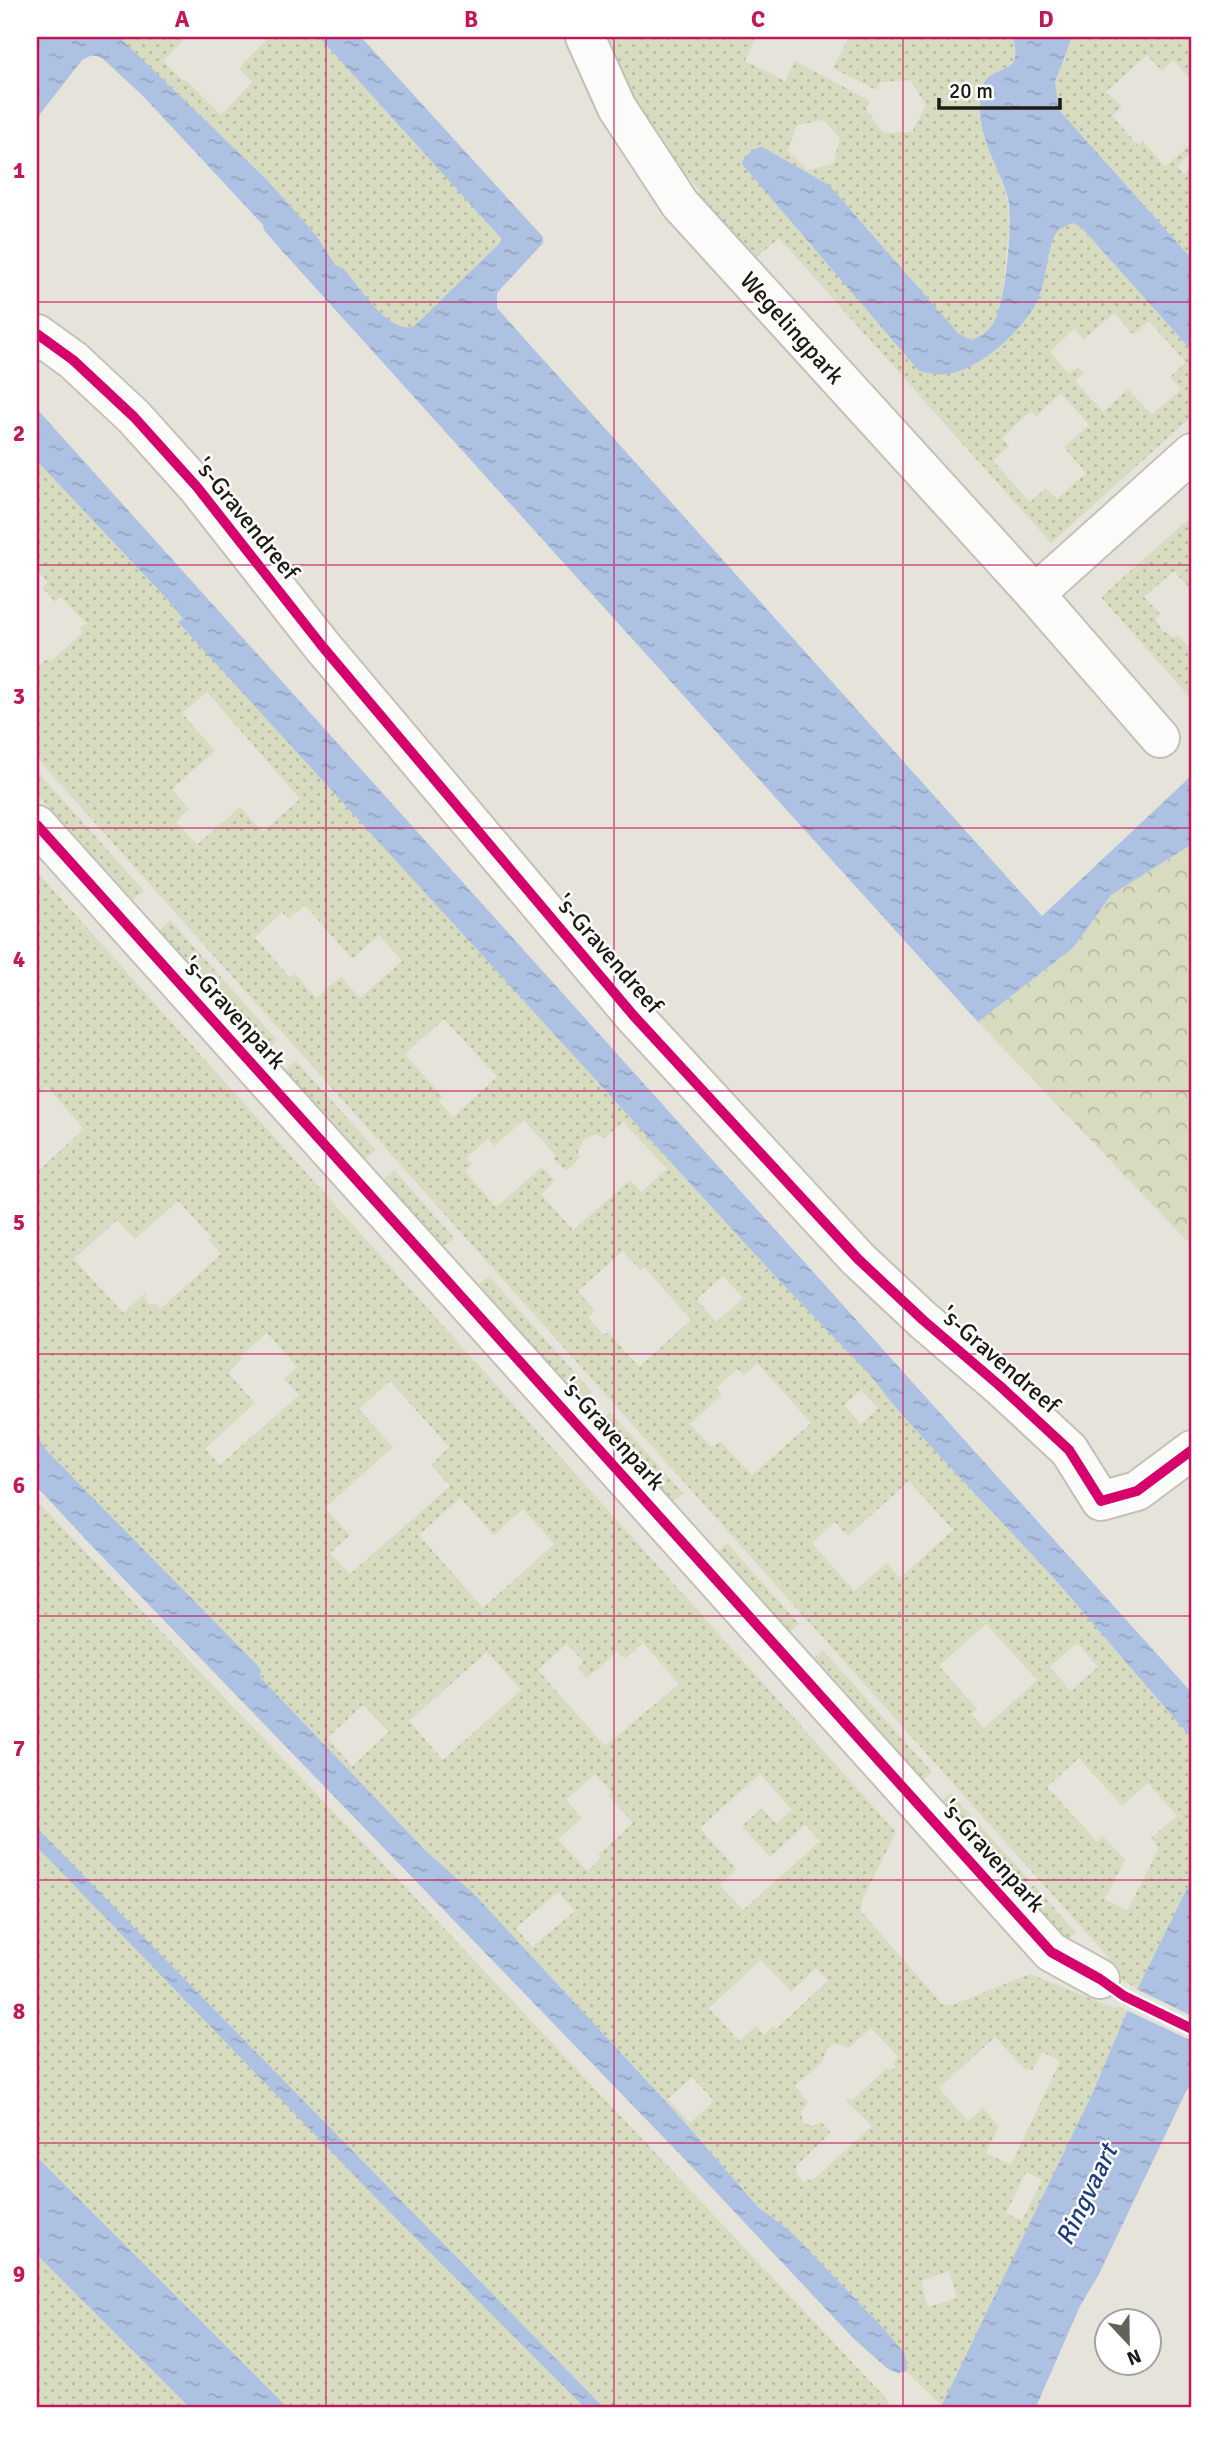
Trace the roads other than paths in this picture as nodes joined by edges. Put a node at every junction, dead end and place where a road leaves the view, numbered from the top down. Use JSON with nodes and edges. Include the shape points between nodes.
{"nodes":[{"id":1,"x":585,"y":37,"type":"edge"},
{"id":2,"x":37,"y":334,"type":"edge"},
{"id":3,"x":1192,"y":453,"type":"edge"},
{"id":4,"x":1035,"y":594,"type":"junction"},
{"id":5,"x":1160,"y":738,"type":"dead end"},
{"id":6,"x":37,"y":825,"type":"edge"},
{"id":7,"x":1192,"y":1450,"type":"edge"},
{"id":8,"x":1100,"y":1979,"type":"dead end"}],
"edges":[{"from":1,"to":4,"type":"street","name":"Wegelingpark","via":[[617,108],[680,204]]},
{"from":2,"to":7,"type":"street","name":"'s-Gravendreef","via":[[73,360],[134,417],[197,486],[339,666],[633,1015],[858,1259],[1069,1450],[1101,1502],[1137,1491]]},
{"from":3,"to":4,"type":"street"},
{"from":4,"to":5,"type":"street","name":"Wegelingpark"},
{"from":6,"to":8,"type":"street","name":"'s-Gravenpark","via":[[1051,1952]]}]}
